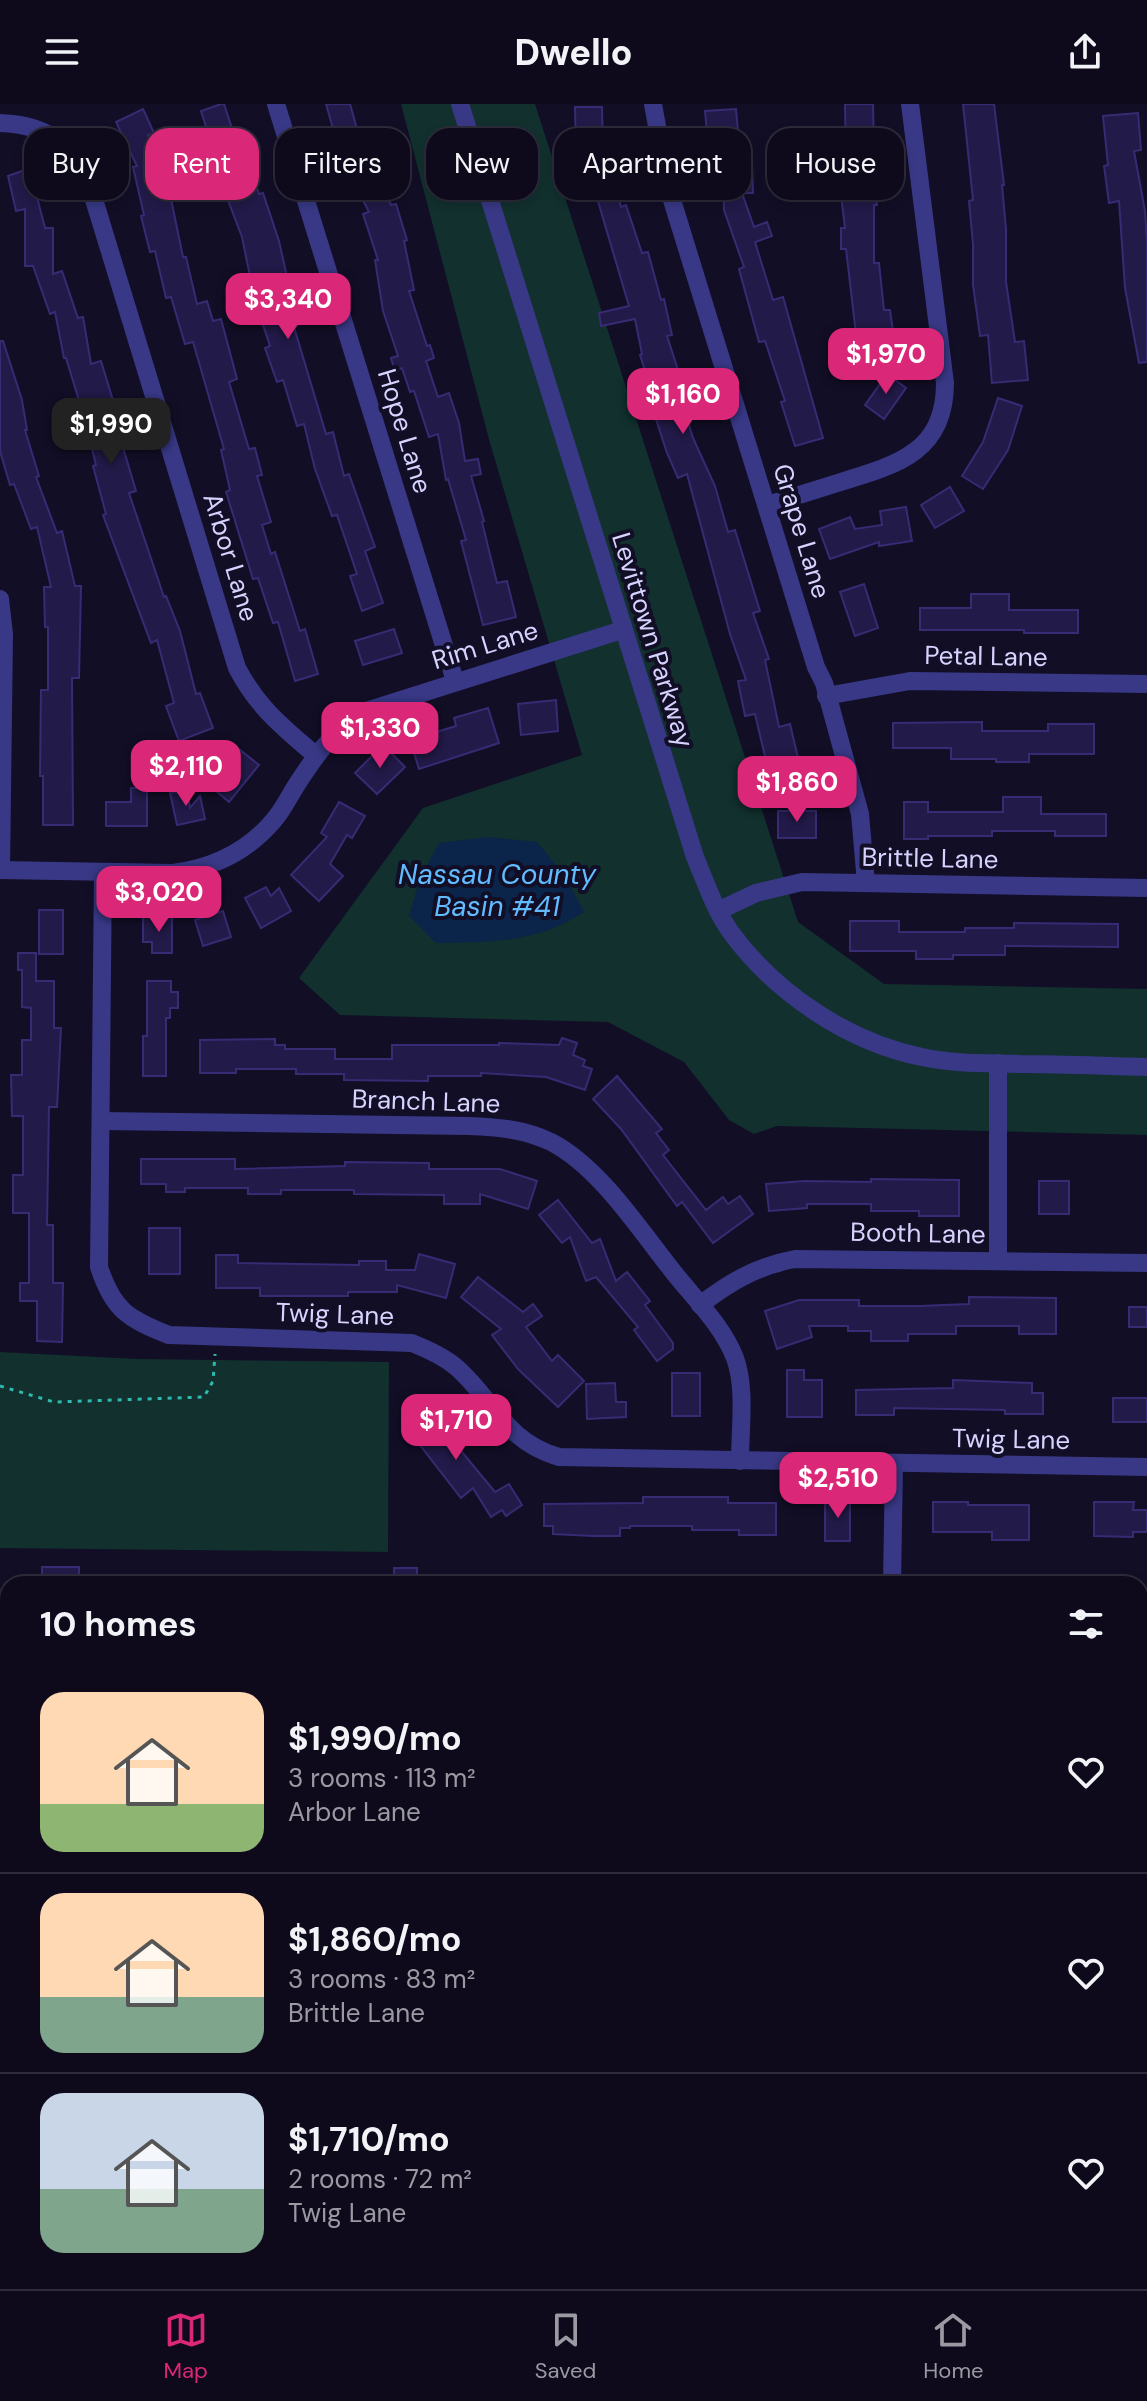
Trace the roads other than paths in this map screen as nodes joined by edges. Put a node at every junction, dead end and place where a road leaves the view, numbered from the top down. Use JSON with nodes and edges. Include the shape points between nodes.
{"nodes":[{"id":1,"x":276,"y":104,"type":"edge"},
{"id":2,"x":460,"y":104,"type":"edge"},
{"id":3,"x":653,"y":104,"type":"edge"},
{"id":4,"x":910,"y":104,"type":"edge"},
{"id":5,"x":0,"y":123,"type":"edge"},
{"id":6,"x":767,"y":505,"type":"junction"},
{"id":7,"x":0,"y":599,"type":"edge"},
{"id":8,"x":622,"y":630,"type":"junction"},
{"id":9,"x":1,"y":666,"type":"edge"},
{"id":10,"x":455,"y":681,"type":"junction"},
{"id":11,"x":1147,"y":684,"type":"edge"},
{"id":12,"x":826,"y":696,"type":"junction"},
{"id":13,"x":315,"y":755,"type":"junction"},
{"id":14,"x":0,"y":870,"type":"edge"},
{"id":15,"x":103,"y":872,"type":"junction"},
{"id":16,"x":866,"y":883,"type":"junction"},
{"id":17,"x":1147,"y":888,"type":"edge"},
{"id":18,"x":718,"y":911,"type":"junction"},
{"id":19,"x":998,"y":1063,"type":"junction"},
{"id":20,"x":1147,"y":1067,"type":"edge"},
{"id":21,"x":101,"y":1121,"type":"junction"},
{"id":22,"x":998,"y":1261,"type":"junction"},
{"id":23,"x":1147,"y":1263,"type":"edge"},
{"id":24,"x":700,"y":1305,"type":"junction"},
{"id":25,"x":740,"y":1461,"type":"junction"},
{"id":26,"x":894,"y":1463,"type":"junction"},
{"id":27,"x":1147,"y":1467,"type":"edge"},
{"id":28,"x":892,"y":1576,"type":"edge"}],
"edges":[{"from":1,"to":10,"type":"street","name":"Hope Lane"},
{"from":2,"to":8,"type":"street","name":"Levittown Parkway"},
{"from":3,"to":6,"type":"street","name":"Grape Lane","via":[[668,187]]},
{"from":4,"to":6,"type":"street","via":[[945,383],[942,416],[917,452],[903,461]]},
{"from":5,"to":13,"type":"street","name":"Arbor Lane","via":[[24,124],[50,134],[81,170],[237,668],[264,710]]},
{"from":6,"to":12,"type":"street","name":"Grape Lane"},
{"from":7,"to":9,"type":"street"},
{"from":8,"to":10,"type":"street","name":"Rim Lane"},
{"from":8,"to":18,"type":"street","name":"Levittown Parkway","via":[[695,857]]},
{"from":9,"to":14,"type":"street"},
{"from":10,"to":13,"type":"street","name":"Rim Lane","via":[[369,710],[345,723]]},
{"from":11,"to":12,"type":"street","name":"Petal Lane","via":[[910,681]]},
{"from":12,"to":16,"type":"street","name":"Grape Lane","via":[[860,814]]},
{"from":13,"to":15,"type":"street","name":"Rim Lane","via":[[276,819],[231,856],[192,871]]},
{"from":14,"to":15,"type":"street","name":"Rim Lane"},
{"from":15,"to":21,"type":"street","name":"Twig Lane"},
{"from":16,"to":17,"type":"street","name":"Brittle Lane"},
{"from":16,"to":18,"type":"street","name":"Brittle Lane","via":[[779,886]]},
{"from":18,"to":19,"type":"street","name":"Levittown Parkway","via":[[755,960],[828,1021],[923,1058]]},
{"from":19,"to":20,"type":"street","name":"Levittown Parkway"},
{"from":19,"to":22,"type":"street"},
{"from":21,"to":24,"type":"street","name":"Branch Lane","via":[[468,1126],[527,1132],[582,1164]]},
{"from":21,"to":25,"type":"street","name":"Twig Lane","via":[[99,1267],[115,1304],[138,1323],[169,1335],[412,1343],[457,1368],[508,1428],[541,1452],[559,1457]]},
{"from":22,"to":23,"type":"street","name":"Booth Lane"},
{"from":22,"to":24,"type":"street","name":"Booth Lane","via":[[795,1259],[748,1272]]},
{"from":24,"to":25,"type":"street","name":"Branch Lane","via":[[736,1360]]},
{"from":25,"to":26,"type":"street","name":"Twig Lane"},
{"from":26,"to":27,"type":"street","name":"Twig Lane"},
{"from":26,"to":28,"type":"street"}]}
